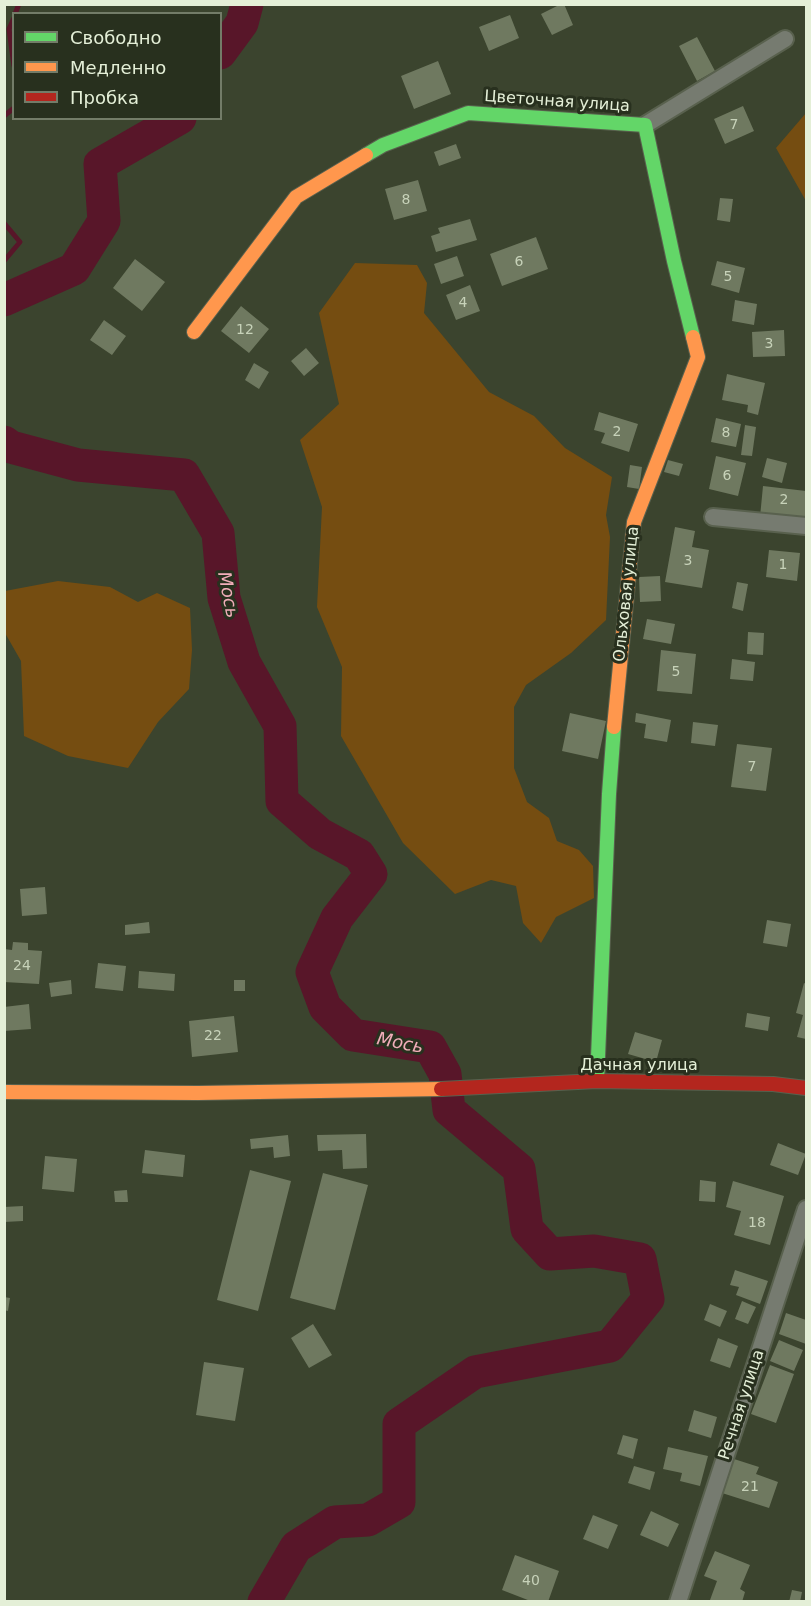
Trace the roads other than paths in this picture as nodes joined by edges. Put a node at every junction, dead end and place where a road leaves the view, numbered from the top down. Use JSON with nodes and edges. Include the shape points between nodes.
{"nodes":[{"id":1,"x":786,"y":39,"type":"dead end"},
{"id":2,"x":645,"y":125,"type":"junction"},
{"id":3,"x":194,"y":332,"type":"dead end"},
{"id":4,"x":713,"y":517,"type":"dead end"},
{"id":5,"x":807,"y":526,"type":"edge"},
{"id":6,"x":597,"y":1081,"type":"junction"},
{"id":7,"x":807,"y":1088,"type":"edge"},
{"id":8,"x":4,"y":1092,"type":"edge"},
{"id":9,"x":807,"y":1209,"type":"edge"},
{"id":10,"x":678,"y":1602,"type":"edge"}],
"edges":[{"from":1,"to":2,"type":"street"},
{"from":2,"to":3,"type":"street","name":"Цветочная улица","via":[[468,113],[383,145],[296,196]]},
{"from":2,"to":6,"type":"street","name":"Ольховая улица","via":[[698,357],[634,522],[609,794]]},
{"from":4,"to":5,"type":"street"},
{"from":6,"to":7,"type":"street","name":"Дачная улица"},
{"from":6,"to":8,"type":"street","name":"Дачная улица","via":[[472,1089]]},
{"from":9,"to":10,"type":"street","name":"Речная улица"}]}
